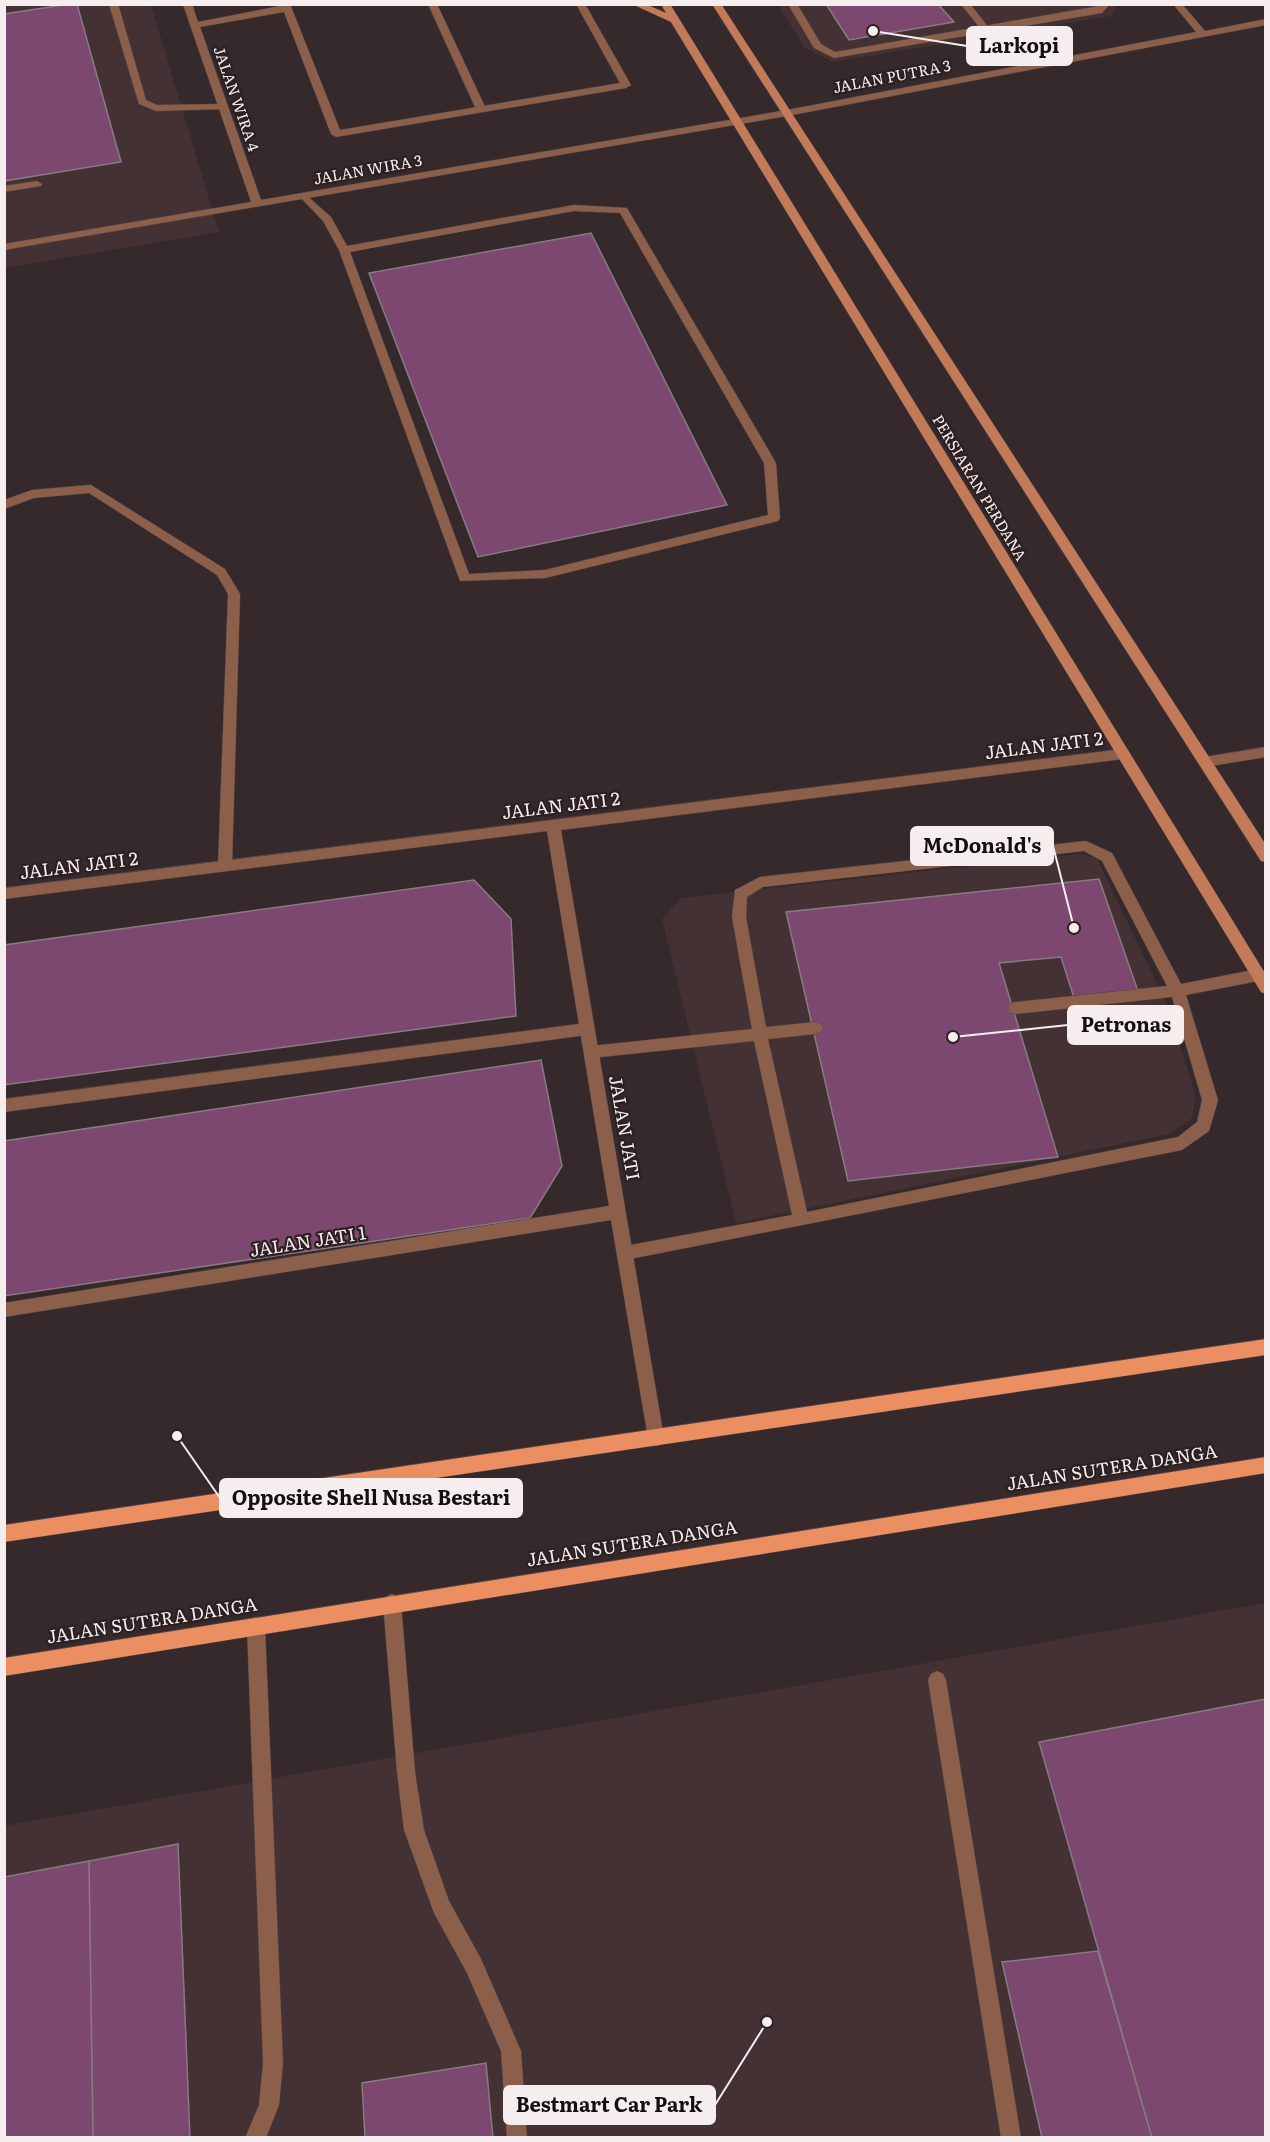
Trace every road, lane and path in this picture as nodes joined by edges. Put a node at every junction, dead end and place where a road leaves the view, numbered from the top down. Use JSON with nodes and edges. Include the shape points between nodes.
{"nodes":[{"id":1,"x":113,"y":4,"type":"edge"},
{"id":2,"x":187,"y":4,"type":"edge"},
{"id":3,"x":432,"y":4,"type":"edge"},
{"id":4,"x":580,"y":4,"type":"edge"},
{"id":5,"x":636,"y":4,"type":"edge"},
{"id":6,"x":665,"y":4,"type":"edge"},
{"id":7,"x":716,"y":4,"type":"edge"},
{"id":8,"x":792,"y":4,"type":"edge"},
{"id":9,"x":965,"y":4,"type":"edge"},
{"id":10,"x":1177,"y":4,"type":"edge"},
{"id":11,"x":286,"y":7,"type":"edge"},
{"id":12,"x":1104,"y":7,"type":"edge"},
{"id":13,"x":674,"y":20,"type":"junction"},
{"id":14,"x":1266,"y":22,"type":"edge"},
{"id":15,"x":195,"y":26,"type":"junction"},
{"id":16,"x":986,"y":30,"type":"junction"},
{"id":17,"x":1202,"y":33,"type":"junction"},
{"id":18,"x":223,"y":107,"type":"junction"},
{"id":19,"x":481,"y":109,"type":"junction"},
{"id":20,"x":787,"y":113,"type":"junction"},
{"id":21,"x":737,"y":122,"type":"junction"},
{"id":22,"x":37,"y":184,"type":"dead end"},
{"id":23,"x":4,"y":189,"type":"edge"},
{"id":24,"x":304,"y":196,"type":"junction"},
{"id":25,"x":257,"y":204,"type":"junction"},
{"id":26,"x":4,"y":247,"type":"edge"},
{"id":27,"x":344,"y":250,"type":"junction"},
{"id":28,"x":4,"y":505,"type":"edge"},
{"id":29,"x":1266,"y":752,"type":"edge"},
{"id":30,"x":1123,"y":754,"type":"junction"},
{"id":31,"x":1246,"y":755,"type":"junction"},
{"id":32,"x":1204,"y":762,"type":"junction"},
{"id":33,"x":1266,"y":762,"type":"edge"},
{"id":34,"x":553,"y":825,"type":"junction"},
{"id":35,"x":1266,"y":857,"type":"edge"},
{"id":36,"x":225,"y":866,"type":"junction"},
{"id":37,"x":4,"y":894,"type":"edge"},
{"id":38,"x":1262,"y":981,"type":"edge"},
{"id":39,"x":1177,"y":991,"type":"junction"},
{"id":40,"x":1016,"y":1008,"type":"dead end"},
{"id":41,"x":816,"y":1028,"type":"dead end"},
{"id":42,"x":587,"y":1029,"type":"junction"},
{"id":43,"x":760,"y":1035,"type":"junction"},
{"id":44,"x":591,"y":1052,"type":"junction"},
{"id":45,"x":4,"y":1107,"type":"edge"},
{"id":46,"x":618,"y":1212,"type":"junction"},
{"id":47,"x":801,"y":1220,"type":"junction"},
{"id":48,"x":625,"y":1253,"type":"junction"},
{"id":49,"x":4,"y":1310,"type":"edge"},
{"id":50,"x":1266,"y":1347,"type":"edge"},
{"id":51,"x":656,"y":1438,"type":"junction"},
{"id":52,"x":1266,"y":1465,"type":"edge"},
{"id":53,"x":4,"y":1534,"type":"edge"},
{"id":54,"x":392,"y":1603,"type":"junction"},
{"id":55,"x":256,"y":1626,"type":"junction"},
{"id":56,"x":4,"y":1667,"type":"edge"},
{"id":57,"x":937,"y":1680,"type":"dead end"},
{"id":58,"x":255,"y":2138,"type":"edge"},
{"id":59,"x":517,"y":2138,"type":"edge"},
{"id":60,"x":1011,"y":2138,"type":"edge"}],
"edges":[{"from":1,"to":18,"type":"street","via":[[142,102],[156,108]]},
{"from":2,"to":15,"type":"street","name":"JALAN WIRA 4"},
{"from":3,"to":19,"type":"street"},
{"from":4,"to":19,"type":"street","via":[[626,85]]},
{"from":5,"to":13,"type":"main road"},
{"from":6,"to":13,"type":"main road","name":"PERSIARAN PERDANA"},
{"from":7,"to":20,"type":"main road"},
{"from":8,"to":16,"type":"street","via":[[817,46],[834,55]]},
{"from":9,"to":16,"type":"street"},
{"from":10,"to":17,"type":"street"},
{"from":11,"to":15,"type":"street"},
{"from":11,"to":19,"type":"street","via":[[336,134]]},
{"from":12,"to":16,"type":"street"},
{"from":13,"to":21,"type":"main road","name":"PERSIARAN PERDANA"},
{"from":14,"to":17,"type":"street","name":"JALAN PUTRA 3"},
{"from":15,"to":18,"type":"street","name":"JALAN WIRA 4"},
{"from":17,"to":20,"type":"street","name":"JALAN PUTRA 3"},
{"from":18,"to":25,"type":"street","name":"JALAN WIRA 4"},
{"from":20,"to":21,"type":"street","name":"JALAN PUTRA 3"},
{"from":20,"to":32,"type":"main road"},
{"from":21,"to":24,"type":"street","name":"JALAN WIRA 3"},
{"from":21,"to":30,"type":"main road","name":"PERSIARAN PERDANA"},
{"from":22,"to":23,"type":"street"},
{"from":24,"to":25,"type":"street","name":"JALAN WIRA 3"},
{"from":24,"to":27,"type":"street","via":[[327,219]]},
{"from":25,"to":26,"type":"street","name":"JALAN WIRA 3"},
{"from":27,"to":27,"type":"street","via":[[464,578],[545,574],[774,518],[770,464],[623,210],[574,208]]},
{"from":28,"to":36,"type":"street","via":[[32,494],[92,489],[221,572],[234,594]]},
{"from":29,"to":31,"type":"street"},
{"from":30,"to":34,"type":"street","name":"JALAN JATI 2"},
{"from":30,"to":38,"type":"main road","name":"PERSIARAN PERDANA"},
{"from":31,"to":32,"type":"street"},
{"from":31,"to":33,"type":"street"},
{"from":32,"to":35,"type":"main road"},
{"from":34,"to":36,"type":"street","name":"JALAN JATI 2"},
{"from":34,"to":42,"type":"street","name":"JALAN JATI"},
{"from":36,"to":37,"type":"street","name":"JALAN JATI 2"},
{"from":38,"to":39,"type":"street"},
{"from":39,"to":40,"type":"street"},
{"from":39,"to":43,"type":"street","via":[[1107,856],[1086,846],[1060,847],[760,882],[740,894],[739,917]]},
{"from":39,"to":47,"type":"street","via":[[1210,1100],[1204,1126],[1182,1143]]},
{"from":41,"to":43,"type":"street"},
{"from":42,"to":44,"type":"street","name":"JALAN JATI"},
{"from":42,"to":45,"type":"street"},
{"from":43,"to":44,"type":"street"},
{"from":43,"to":47,"type":"street"},
{"from":44,"to":46,"type":"street","name":"JALAN JATI"},
{"from":46,"to":48,"type":"street","name":"JALAN JATI"},
{"from":46,"to":49,"type":"street","name":"JALAN JATI 1"},
{"from":47,"to":48,"type":"street"},
{"from":48,"to":51,"type":"street","name":"JALAN JATI"},
{"from":50,"to":51,"type":"main road"},
{"from":51,"to":53,"type":"main road"},
{"from":52,"to":54,"type":"main road","name":"JALAN SUTERA DANGA"},
{"from":54,"to":55,"type":"main road","name":"JALAN SUTERA DANGA"},
{"from":54,"to":59,"type":"street","via":[[414,1830],[441,1905],[474,1966],[511,2051]]},
{"from":55,"to":56,"type":"main road","name":"JALAN SUTERA DANGA"},
{"from":55,"to":58,"type":"street","via":[[273,2063],[269,2105]]},
{"from":57,"to":60,"type":"street"}]}
